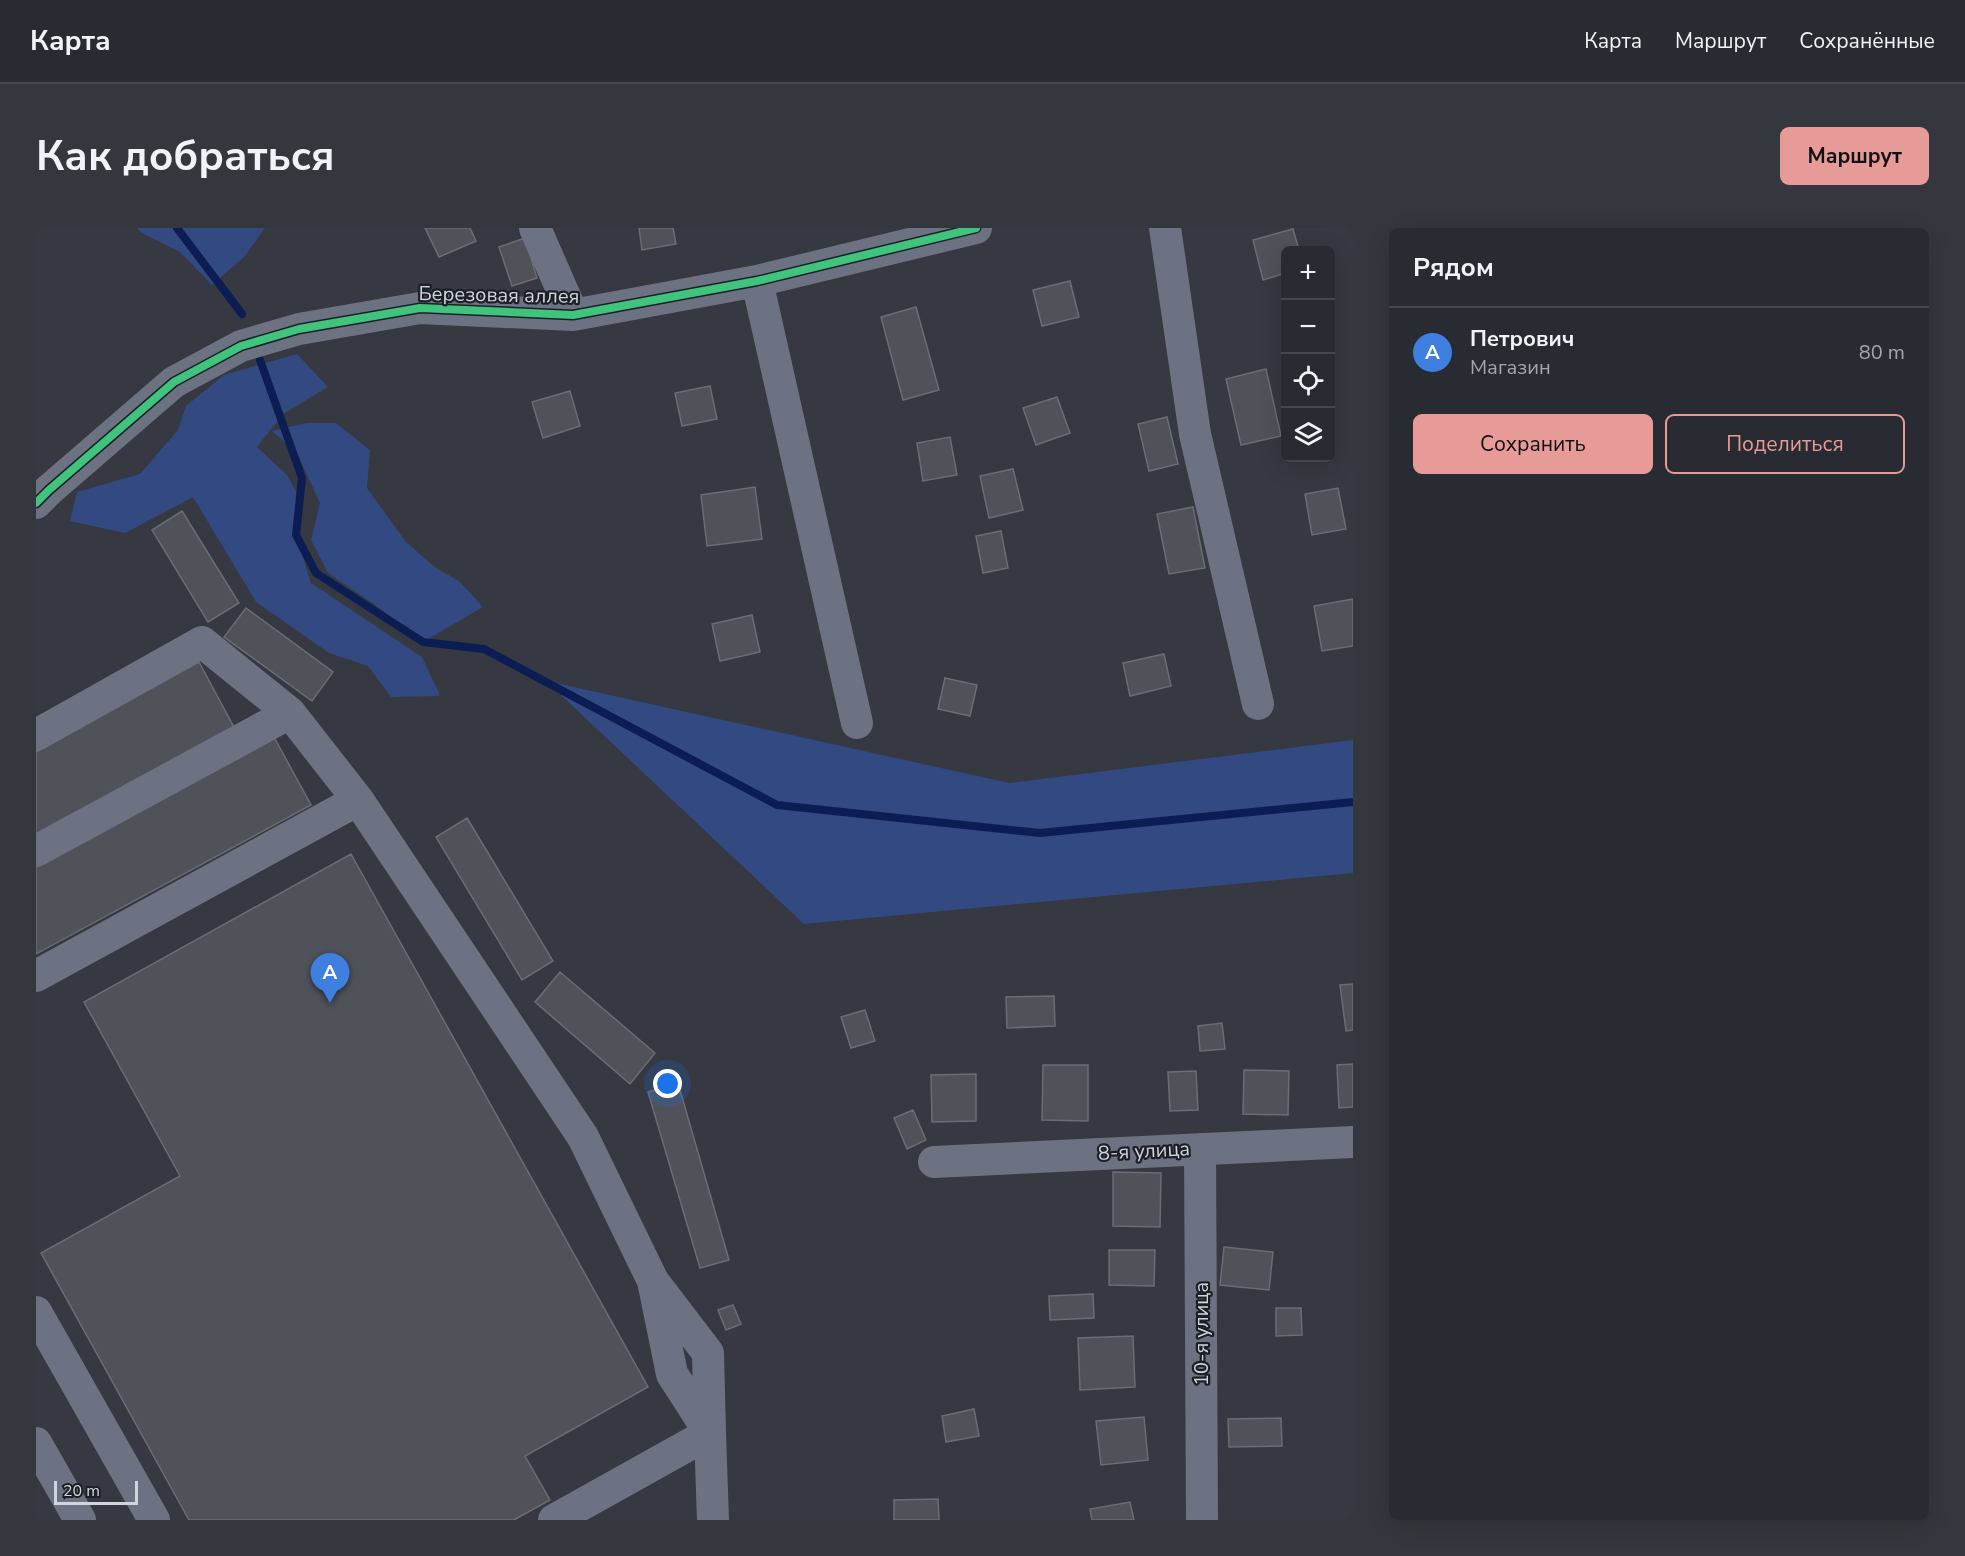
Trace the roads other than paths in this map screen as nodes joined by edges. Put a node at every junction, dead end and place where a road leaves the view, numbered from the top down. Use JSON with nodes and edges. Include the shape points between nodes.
{"nodes":[{"id":1,"x":535,"y":228,"type":"edge"},
{"id":2,"x":976,"y":228,"type":"edge"},
{"id":3,"x":1165,"y":228,"type":"edge"},
{"id":4,"x":756,"y":282,"type":"junction"},
{"id":5,"x":573,"y":315,"type":"junction"},
{"id":6,"x":36,"y":504,"type":"edge"},
{"id":7,"x":1258,"y":704,"type":"dead end"},
{"id":8,"x":290,"y":713,"type":"junction"},
{"id":9,"x":857,"y":723,"type":"dead end"},
{"id":10,"x":36,"y":735,"type":"edge"},
{"id":11,"x":358,"y":800,"type":"junction"},
{"id":12,"x":36,"y":851,"type":"edge"},
{"id":13,"x":36,"y":976,"type":"edge"},
{"id":14,"x":1353,"y":1142,"type":"edge"},
{"id":15,"x":1200,"y":1149,"type":"junction"},
{"id":16,"x":934,"y":1162,"type":"dead end"},
{"id":17,"x":36,"y":1312,"type":"edge"},
{"id":18,"x":710,"y":1433,"type":"junction"},
{"id":19,"x":36,"y":1443,"type":"edge"},
{"id":20,"x":709,"y":1518,"type":"edge"},
{"id":21,"x":80,"y":1520,"type":"edge"},
{"id":22,"x":154,"y":1520,"type":"edge"},
{"id":23,"x":554,"y":1520,"type":"edge"},
{"id":24,"x":1202,"y":1520,"type":"edge"}],
"edges":[{"from":1,"to":5,"type":"street"},
{"from":2,"to":4,"type":"street","name":"Березовая аллея"},
{"from":3,"to":7,"type":"street","via":[[1195,434]]},
{"from":4,"to":5,"type":"street","name":"Березовая аллея"},
{"from":4,"to":9,"type":"street"},
{"from":5,"to":6,"type":"street","name":"Березовая аллея","via":[[420,308],[299,329],[241,346],[174,382]]},
{"from":8,"to":10,"type":"street","via":[[202,642]]},
{"from":8,"to":11,"type":"street"},
{"from":8,"to":12,"type":"street"},
{"from":11,"to":13,"type":"street"},
{"from":11,"to":18,"type":"street","via":[[583,1137],[653,1281],[708,1353]]},
{"from":14,"to":15,"type":"street","name":"8-я улица"},
{"from":15,"to":16,"type":"street","name":"8-я улица"},
{"from":15,"to":24,"type":"street","name":"10-я улица"},
{"from":17,"to":22,"type":"street"},
{"from":18,"to":20,"type":"street"},
{"from":18,"to":23,"type":"street"},
{"from":19,"to":21,"type":"street"}]}
